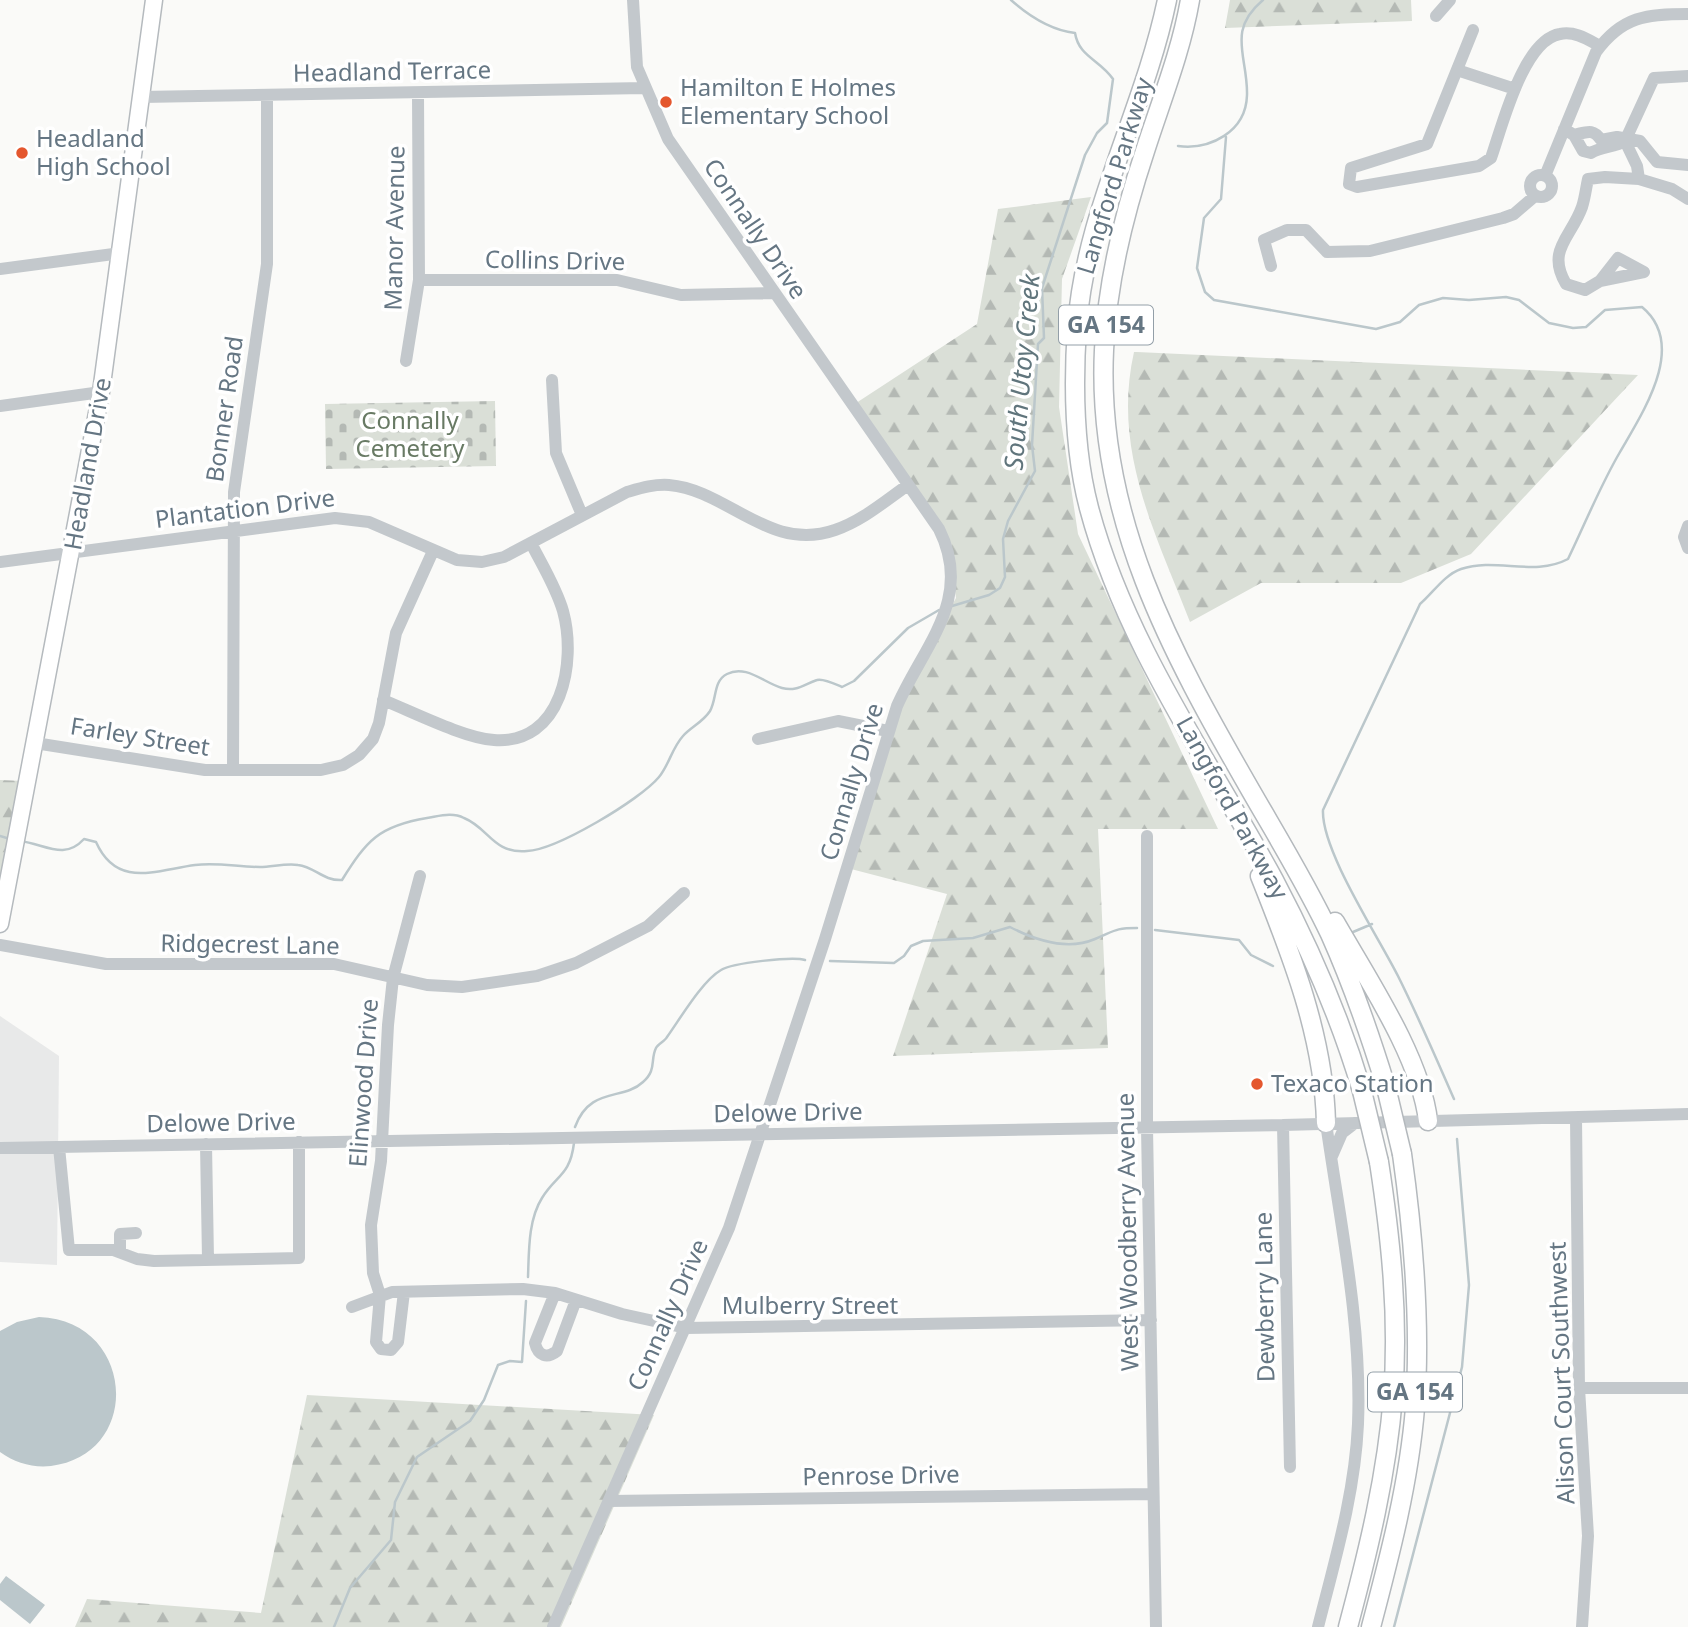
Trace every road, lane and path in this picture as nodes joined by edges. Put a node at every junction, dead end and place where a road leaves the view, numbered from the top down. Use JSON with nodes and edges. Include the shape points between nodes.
{"nodes":[{"id":1,"x":154,"y":0,"type":"edge"},
{"id":2,"x":633,"y":0,"type":"edge"},
{"id":3,"x":1167,"y":0,"type":"edge"},
{"id":4,"x":1190,"y":0,"type":"edge"},
{"id":5,"x":1450,"y":0,"type":"edge"},
{"id":6,"x":1688,"y":14,"type":"edge"},
{"id":7,"x":1436,"y":16,"type":"dead end"},
{"id":8,"x":1474,"y":30,"type":"dead end"},
{"id":9,"x":1600,"y":46,"type":"junction"},
{"id":10,"x":1457,"y":69,"type":"junction"},
{"id":11,"x":1688,"y":76,"type":"edge"},
{"id":12,"x":644,"y":88,"type":"junction"},
{"id":13,"x":1515,"y":89,"type":"junction"},
{"id":14,"x":418,"y":94,"type":"junction"},
{"id":15,"x":267,"y":95,"type":"junction"},
{"id":16,"x":141,"y":97,"type":"junction"},
{"id":17,"x":1574,"y":135,"type":"junction"},
{"id":18,"x":1625,"y":141,"type":"junction"},
{"id":19,"x":1688,"y":165,"type":"edge"},
{"id":20,"x":1639,"y":179,"type":"junction"},
{"id":21,"x":1688,"y":199,"type":"edge"},
{"id":22,"x":121,"y":253,"type":"junction"},
{"id":23,"x":1271,"y":266,"type":"dead end"},
{"id":24,"x":0,"y":269,"type":"edge"},
{"id":25,"x":419,"y":280,"type":"junction"},
{"id":26,"x":1600,"y":281,"type":"dead end"},
{"id":27,"x":773,"y":293,"type":"junction"},
{"id":28,"x":406,"y":361,"type":"dead end"},
{"id":29,"x":552,"y":380,"type":"dead end"},
{"id":30,"x":101,"y":392,"type":"junction"},
{"id":31,"x":0,"y":405,"type":"edge"},
{"id":32,"x":908,"y":485,"type":"junction"},
{"id":33,"x":582,"y":514,"type":"junction"},
{"id":34,"x":1688,"y":526,"type":"edge"},
{"id":35,"x":233,"y":531,"type":"junction"},
{"id":36,"x":531,"y":543,"type":"junction"},
{"id":37,"x":1688,"y":548,"type":"edge"},
{"id":38,"x":433,"y":551,"type":"junction"},
{"id":39,"x":73,"y":552,"type":"junction"},
{"id":40,"x":0,"y":562,"type":"edge"},
{"id":41,"x":383,"y":700,"type":"junction"},
{"id":42,"x":888,"y":731,"type":"junction"},
{"id":43,"x":758,"y":738,"type":"dead end"},
{"id":44,"x":35,"y":743,"type":"junction"},
{"id":45,"x":233,"y":771,"type":"junction"},
{"id":46,"x":1237,"y":817,"type":"junction"},
{"id":47,"x":1147,"y":836,"type":"dead end"},
{"id":48,"x":1278,"y":837,"type":"junction"},
{"id":49,"x":420,"y":876,"type":"dead end"},
{"id":50,"x":684,"y":893,"type":"dead end"},
{"id":51,"x":0,"y":924,"type":"edge"},
{"id":52,"x":0,"y":945,"type":"edge"},
{"id":53,"x":393,"y":978,"type":"junction"},
{"id":54,"x":1688,"y":1114,"type":"edge"},
{"id":55,"x":1576,"y":1118,"type":"junction"},
{"id":56,"x":1428,"y":1121,"type":"junction"},
{"id":57,"x":1326,"y":1123,"type":"junction"},
{"id":58,"x":1356,"y":1123,"type":"junction"},
{"id":59,"x":1283,"y":1125,"type":"junction"},
{"id":60,"x":1147,"y":1128,"type":"junction"},
{"id":61,"x":762,"y":1134,"type":"junction"},
{"id":62,"x":383,"y":1141,"type":"junction"},
{"id":63,"x":299,"y":1142,"type":"junction"},
{"id":64,"x":206,"y":1144,"type":"junction"},
{"id":65,"x":59,"y":1147,"type":"junction"},
{"id":66,"x":0,"y":1148,"type":"edge"},
{"id":67,"x":1331,"y":1159,"type":"junction"},
{"id":68,"x":136,"y":1233,"type":"dead end"},
{"id":69,"x":113,"y":1250,"type":"junction"},
{"id":70,"x":208,"y":1259,"type":"junction"},
{"id":71,"x":404,"y":1292,"type":"junction"},
{"id":72,"x":555,"y":1293,"type":"junction"},
{"id":73,"x":380,"y":1295,"type":"junction"},
{"id":74,"x":576,"y":1300,"type":"junction"},
{"id":75,"x":352,"y":1307,"type":"dead end"},
{"id":76,"x":1150,"y":1320,"type":"junction"},
{"id":77,"x":686,"y":1328,"type":"junction"},
{"id":78,"x":1579,"y":1388,"type":"junction"},
{"id":79,"x":1688,"y":1388,"type":"edge"},
{"id":80,"x":1290,"y":1468,"type":"dead end"},
{"id":81,"x":1153,"y":1494,"type":"junction"},
{"id":82,"x":609,"y":1501,"type":"junction"},
{"id":83,"x":553,"y":1627,"type":"edge"},
{"id":84,"x":1156,"y":1627,"type":"edge"},
{"id":85,"x":1318,"y":1627,"type":"edge"},
{"id":86,"x":1348,"y":1627,"type":"edge"},
{"id":87,"x":1371,"y":1627,"type":"edge"},
{"id":88,"x":1581,"y":1627,"type":"edge"}],
"edges":[{"from":1,"to":16,"type":"main road","name":"Headland Drive"},
{"from":2,"to":12,"type":"street","name":"Connally Drive","via":[[637,67]]},
{"from":3,"to":46,"type":"highway","name":"Langford Parkway","number":"GA 154","via":[[1096,224],[1081,293],[1074,378],[1082,472],[1098,539],[1131,620]]},
{"from":4,"to":48,"type":"highway","name":"Langford Parkway","number":"GA 154","via":[[1121,237],[1106,326],[1103,410],[1126,536],[1151,604]]},
{"from":5,"to":7,"type":"street"},
{"from":6,"to":9,"type":"street","via":[[1640,16],[1614,31]]},
{"from":8,"to":10,"type":"street"},
{"from":9,"to":13,"type":"street","via":[[1579,34],[1552,36],[1532,57]]},
{"from":9,"to":17,"type":"street"},
{"from":10,"to":13,"type":"street"},
{"from":10,"to":13,"type":"street","via":[[1427,145],[1351,168],[1349,184],[1357,187],[1479,166],[1491,158]]},
{"from":11,"to":18,"type":"street","via":[[1654,78]]},
{"from":12,"to":14,"type":"street","name":"Headland Terrace"},
{"from":12,"to":27,"type":"street","name":"Connally Drive","via":[[668,139]]},
{"from":14,"to":15,"type":"street","name":"Headland Terrace"},
{"from":14,"to":25,"type":"street","name":"Manor Avenue"},
{"from":15,"to":16,"type":"street","name":"Headland Terrace"},
{"from":15,"to":35,"type":"street","name":"Bonner Road","via":[[267,264],[237,454]]},
{"from":16,"to":22,"type":"main road","name":"Headland Drive"},
{"from":17,"to":18,"type":"street","via":[[1601,145]]},
{"from":17,"to":23,"type":"street","via":[[1545,176],[1552,191],[1545,197],[1535,196],[1514,214],[1370,251],[1327,252],[1306,230],[1287,230],[1264,240]]},
{"from":18,"to":19,"type":"street","via":[[1640,141],[1657,162]]},
{"from":18,"to":20,"type":"street"},
{"from":20,"to":21,"type":"street"},
{"from":20,"to":26,"type":"street","via":[[1588,179],[1582,206],[1558,251],[1558,270],[1566,284],[1585,290]]},
{"from":22,"to":24,"type":"street"},
{"from":22,"to":30,"type":"main road","name":"Headland Drive"},
{"from":25,"to":27,"type":"street","name":"Collins Drive","via":[[617,280],[681,295]]},
{"from":25,"to":28,"type":"street","name":"Manor Avenue"},
{"from":27,"to":32,"type":"street","name":"Connally Drive"},
{"from":29,"to":33,"type":"street","via":[[556,453]]},
{"from":30,"to":31,"type":"street"},
{"from":30,"to":39,"type":"main road","name":"Headland Drive"},
{"from":32,"to":33,"type":"street","name":"Plantation Drive","via":[[852,523],[814,535],[772,530],[692,491],[668,485],[627,492]]},
{"from":32,"to":42,"type":"street","name":"Connally Drive","via":[[946,542],[951,594],[945,619],[911,673]]},
{"from":33,"to":36,"type":"street","name":"Plantation Drive"},
{"from":34,"to":37,"type":"street","via":[[1684,537]]},
{"from":35,"to":38,"type":"street","name":"Plantation Drive","via":[[351,518]]},
{"from":35,"to":39,"type":"street","name":"Plantation Drive"},
{"from":35,"to":45,"type":"street","name":"Bonner Road"},
{"from":36,"to":38,"type":"street","name":"Plantation Drive","via":[[482,562],[457,560]]},
{"from":36,"to":41,"type":"street","via":[[557,594],[566,631],[562,691],[546,721],[522,737],[492,740]]},
{"from":38,"to":41,"type":"street","name":"Farley Street","via":[[396,633]]},
{"from":39,"to":40,"type":"street","name":"Plantation Drive"},
{"from":39,"to":44,"type":"main road","name":"Headland Drive"},
{"from":41,"to":45,"type":"street","name":"Farley Street","via":[[373,739],[359,755],[333,768]]},
{"from":42,"to":43,"type":"street","via":[[838,720]]},
{"from":42,"to":61,"type":"street","name":"Connally Drive"},
{"from":44,"to":45,"type":"street","name":"Farley Street","via":[[182,768]]},
{"from":44,"to":51,"type":"main road","name":"Headland Drive"},
{"from":46,"to":57,"type":"highway","via":[[1306,1000],[1325,1091]]},
{"from":46,"to":86,"type":"highway","name":"Langford Parkway","number":"GA 154","bridge":true,"via":[[1274,880],[1338,1015],[1379,1162],[1394,1278],[1393,1395],[1374,1515]]},
{"from":47,"to":60,"type":"street","name":"West Woodberry Avenue"},
{"from":48,"to":56,"type":"highway","via":[[1328,909],[1376,992],[1418,1081]]},
{"from":48,"to":87,"type":"highway","name":"Langford Parkway","number":"GA 154","bridge":true,"via":[[1329,932],[1350,983],[1386,1087],[1402,1154],[1417,1292],[1415,1410],[1406,1477]]},
{"from":49,"to":53,"type":"street","name":"Elinwood Drive"},
{"from":50,"to":53,"type":"street","name":"Ridgecrest Lane","via":[[648,926],[619,943],[537,976],[462,987]]},
{"from":52,"to":53,"type":"street","name":"Ridgecrest Lane","via":[[106,964],[334,964]]},
{"from":53,"to":62,"type":"street","name":"Elinwood Drive"},
{"from":54,"to":55,"type":"street","name":"Delowe Drive"},
{"from":55,"to":56,"type":"street","name":"Delowe Drive"},
{"from":55,"to":78,"type":"street","name":"Alison Court Southwest"},
{"from":56,"to":58,"type":"street","name":"Delowe Drive"},
{"from":57,"to":58,"type":"street","name":"Delowe Drive"},
{"from":57,"to":59,"type":"street","name":"Delowe Drive"},
{"from":57,"to":67,"type":"street"},
{"from":58,"to":67,"type":"street","via":[[1342,1133]]},
{"from":59,"to":60,"type":"street","name":"Delowe Drive"},
{"from":59,"to":80,"type":"street","name":"Dewberry Lane"},
{"from":60,"to":61,"type":"street","name":"Delowe Drive"},
{"from":60,"to":76,"type":"street","name":"West Woodberry Avenue"},
{"from":61,"to":62,"type":"street","name":"Delowe Drive"},
{"from":61,"to":77,"type":"street","name":"Connally Drive","via":[[729,1228]]},
{"from":62,"to":63,"type":"street","name":"Delowe Drive"},
{"from":62,"to":73,"type":"street","name":"Elinwood Drive","via":[[371,1225],[373,1272]]},
{"from":63,"to":64,"type":"street","name":"Delowe Drive"},
{"from":63,"to":70,"type":"street","via":[[299,1258]]},
{"from":64,"to":65,"type":"street","name":"Delowe Drive"},
{"from":64,"to":70,"type":"street"},
{"from":65,"to":66,"type":"street","name":"Delowe Drive"},
{"from":65,"to":69,"type":"street","via":[[69,1250]]},
{"from":67,"to":85,"type":"street","via":[[1356,1345],[1358,1425],[1351,1492]]},
{"from":68,"to":69,"type":"street","via":[[120,1234],[120,1250]]},
{"from":69,"to":70,"type":"street","via":[[137,1259]]},
{"from":71,"to":72,"type":"street","name":"Mulberry Street","via":[[523,1289]]},
{"from":71,"to":73,"type":"street","name":"Mulberry Street"},
{"from":71,"to":73,"type":"street","name":"Elinwood Drive","via":[[398,1342],[386,1351],[376,1342]]},
{"from":72,"to":74,"type":"street","name":"Mulberry Street"},
{"from":72,"to":74,"type":"street","via":[[535,1343],[543,1356],[557,1351]]},
{"from":73,"to":75,"type":"street","name":"Mulberry Street"},
{"from":74,"to":77,"type":"street","name":"Mulberry Street"},
{"from":76,"to":77,"type":"street","name":"Mulberry Street"},
{"from":76,"to":81,"type":"street","name":"West Woodberry Avenue"},
{"from":77,"to":82,"type":"street","name":"Connally Drive"},
{"from":78,"to":79,"type":"street"},
{"from":78,"to":88,"type":"street","name":"Alison Court Southwest","via":[[1588,1536]]},
{"from":81,"to":82,"type":"street","name":"Penrose Drive"},
{"from":81,"to":84,"type":"street","name":"West Woodberry Avenue"},
{"from":82,"to":83,"type":"street","name":"Connally Drive"}]}
